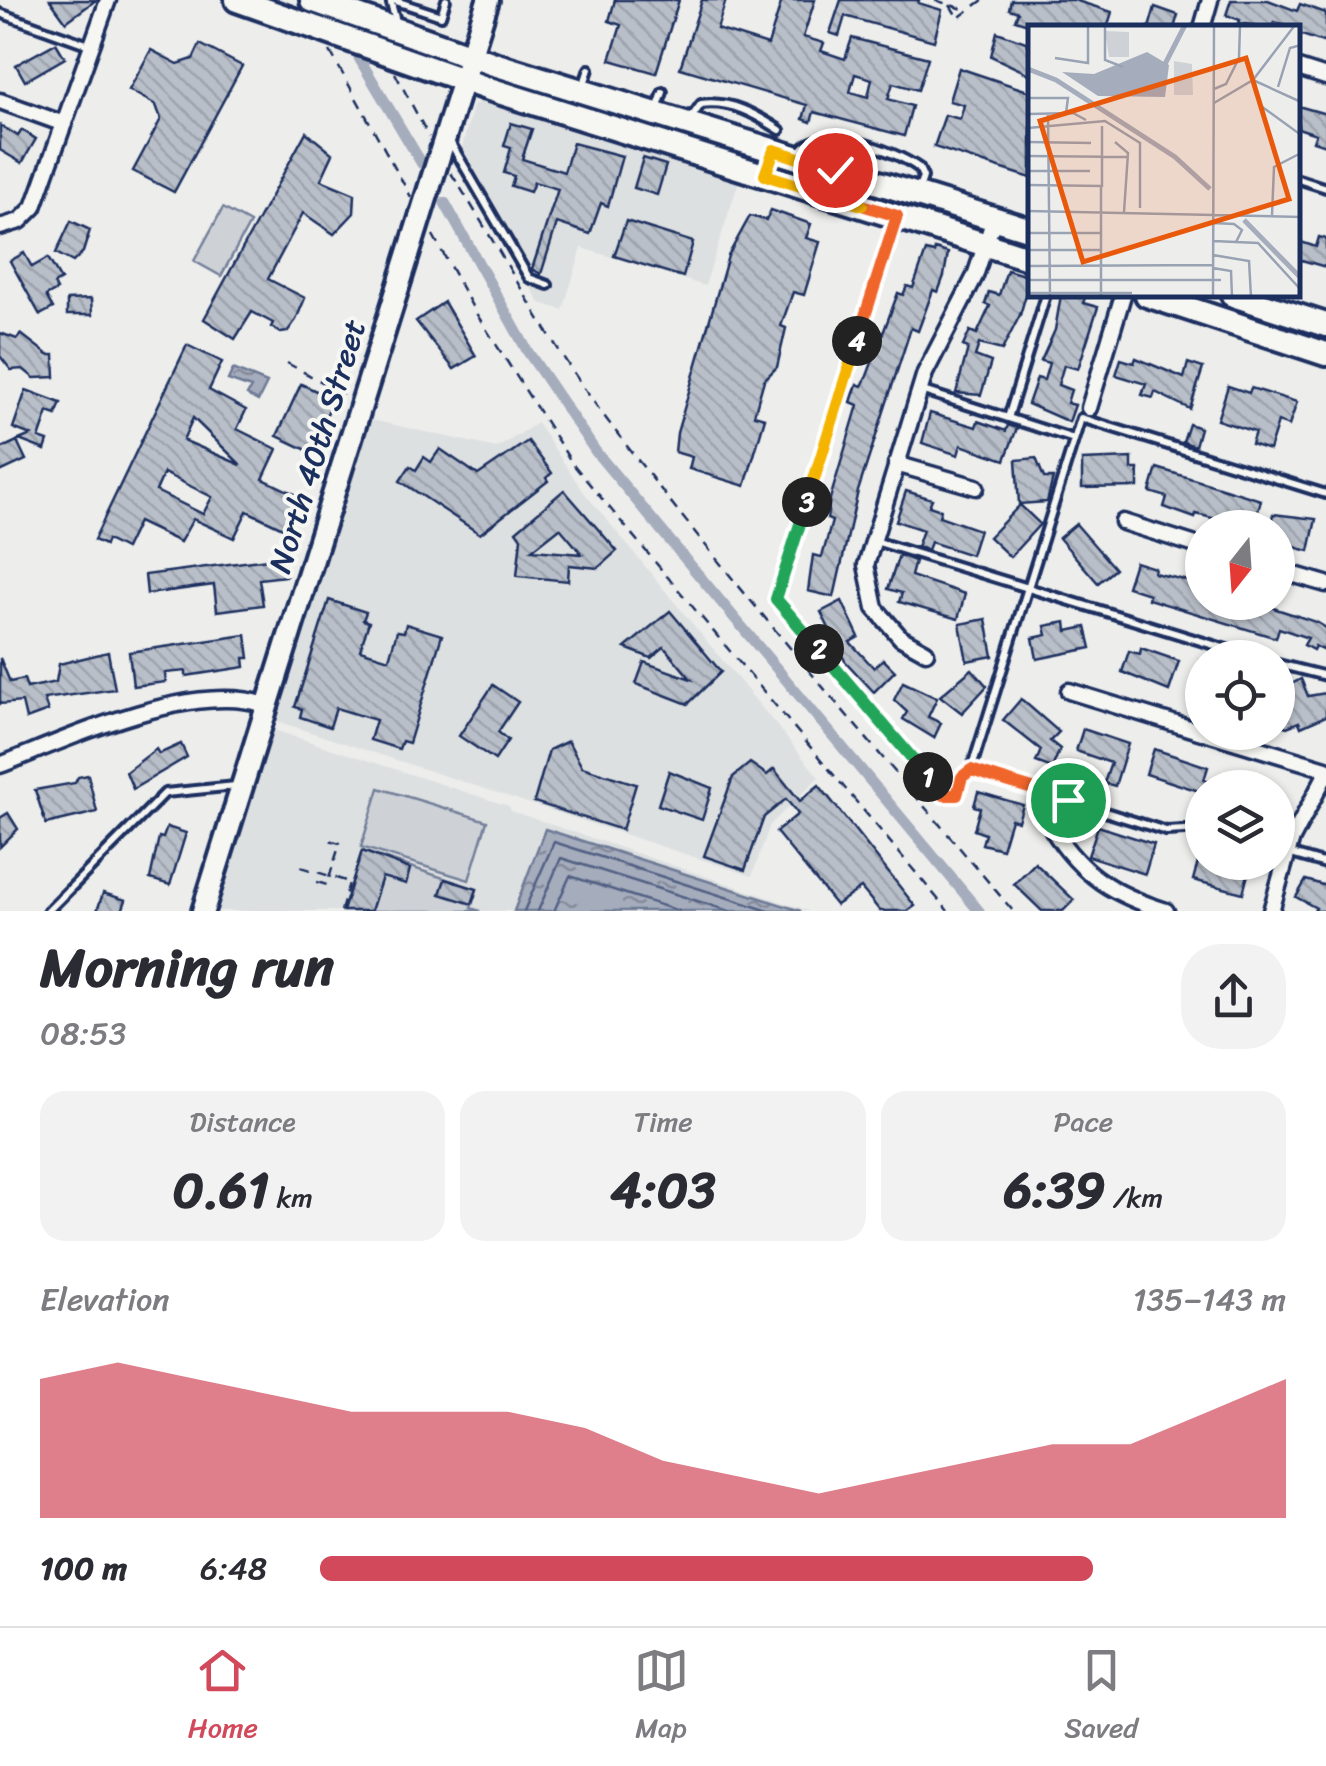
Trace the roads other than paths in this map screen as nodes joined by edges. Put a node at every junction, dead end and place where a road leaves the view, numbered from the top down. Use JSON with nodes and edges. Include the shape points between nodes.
{"nodes":[{"id":1,"x":108,"y":0,"type":"edge"},
{"id":2,"x":237,"y":0,"type":"edge"},
{"id":3,"x":312,"y":0,"type":"edge"},
{"id":4,"x":392,"y":0,"type":"edge"},
{"id":5,"x":446,"y":0,"type":"edge"},
{"id":6,"x":488,"y":0,"type":"edge"},
{"id":7,"x":1210,"y":0,"type":"edge"},
{"id":8,"x":0,"y":13,"type":"edge"},
{"id":9,"x":1203,"y":25,"type":"edge"},
{"id":10,"x":398,"y":31,"type":"junction"},
{"id":11,"x":92,"y":46,"type":"junction"},
{"id":12,"x":470,"y":56,"type":"junction"},
{"id":13,"x":1301,"y":69,"type":"edge"},
{"id":14,"x":1326,"y":77,"type":"edge"},
{"id":15,"x":464,"y":80,"type":"junction"},
{"id":16,"x":0,"y":101,"type":"edge"},
{"id":17,"x":64,"y":124,"type":"junction"},
{"id":18,"x":437,"y":136,"type":"junction"},
{"id":19,"x":777,"y":140,"type":"junction"},
{"id":20,"x":798,"y":158,"type":"junction"},
{"id":21,"x":765,"y":175,"type":"junction"},
{"id":22,"x":1301,"y":180,"type":"edge"},
{"id":23,"x":1326,"y":188,"type":"edge"},
{"id":24,"x":918,"y":195,"type":"junction"},
{"id":25,"x":897,"y":216,"type":"junction"},
{"id":26,"x":994,"y":219,"type":"junction"},
{"id":27,"x":0,"y":227,"type":"edge"},
{"id":28,"x":1028,"y":229,"type":"edge"},
{"id":29,"x":986,"y":245,"type":"junction"},
{"id":30,"x":1028,"y":257,"type":"edge"},
{"id":31,"x":548,"y":285,"type":"dead end"},
{"id":32,"x":1045,"y":298,"type":"edge"},
{"id":33,"x":1122,"y":298,"type":"edge"},
{"id":34,"x":1156,"y":298,"type":"edge"},
{"id":35,"x":1242,"y":298,"type":"edge"},
{"id":36,"x":1326,"y":325,"type":"edge"},
{"id":37,"x":1326,"y":354,"type":"edge"},
{"id":38,"x":920,"y":390,"type":"junction"},
{"id":39,"x":1089,"y":408,"type":"dead end"},
{"id":40,"x":1008,"y":418,"type":"junction"},
{"id":41,"x":1074,"y":438,"type":"junction"},
{"id":42,"x":896,"y":464,"type":"junction"},
{"id":43,"x":976,"y":487,"type":"dead end"},
{"id":44,"x":1326,"y":494,"type":"edge"},
{"id":45,"x":1123,"y":522,"type":"dead end"},
{"id":46,"x":873,"y":540,"type":"junction"},
{"id":47,"x":1185,"y":542,"type":"edge"},
{"id":48,"x":1295,"y":575,"type":"edge"},
{"id":49,"x":1326,"y":584,"type":"edge"},
{"id":50,"x":1028,"y":587,"type":"junction"},
{"id":51,"x":1198,"y":640,"type":"edge"},
{"id":52,"x":926,"y":652,"type":"dead end"},
{"id":53,"x":1295,"y":668,"type":"edge"},
{"id":54,"x":1326,"y":676,"type":"edge"},
{"id":55,"x":1069,"y":691,"type":"dead end"},
{"id":56,"x":266,"y":706,"type":"junction"},
{"id":57,"x":1185,"y":726,"type":"edge"},
{"id":58,"x":1260,"y":750,"type":"edge"},
{"id":59,"x":0,"y":765,"type":"edge"},
{"id":60,"x":971,"y":770,"type":"junction"},
{"id":61,"x":1326,"y":771,"type":"edge"},
{"id":62,"x":240,"y":788,"type":"junction"},
{"id":63,"x":1295,"y":827,"type":"edge"},
{"id":64,"x":1185,"y":829,"type":"edge"},
{"id":65,"x":1053,"y":830,"type":"dead end"},
{"id":66,"x":1295,"y":855,"type":"edge"},
{"id":67,"x":1326,"y":864,"type":"edge"},
{"id":68,"x":1277,"y":880,"type":"edge"},
{"id":69,"x":48,"y":911,"type":"edge"},
{"id":70,"x":202,"y":911,"type":"edge"},
{"id":71,"x":1163,"y":911,"type":"edge"},
{"id":72,"x":1271,"y":911,"type":"edge"}],
"edges":[{"from":1,"to":11,"type":"street"},
{"from":2,"to":15,"type":"main road","via":[[329,38]]},
{"from":3,"to":10,"type":"main road"},
{"from":4,"to":5,"type":"lane","via":[[442,16]]},
{"from":4,"to":10,"type":"lane"},
{"from":6,"to":12,"type":"main road","name":"North 40th Street"},
{"from":7,"to":9,"type":"street"},
{"from":8,"to":11,"type":"lane"},
{"from":10,"to":12,"type":"main road"},
{"from":11,"to":17,"type":"street"},
{"from":12,"to":15,"type":"main road","name":"North 40th Street"},
{"from":12,"to":19,"type":"main road","via":[[585,80],[659,103],[689,124]]},
{"from":13,"to":14,"type":"street"},
{"from":15,"to":18,"type":"main road","name":"North 40th Street"},
{"from":15,"to":21,"type":"main road"},
{"from":16,"to":17,"type":"street"},
{"from":17,"to":27,"type":"street","via":[[29,215]]},
{"from":18,"to":31,"type":"lane","via":[[529,278]]},
{"from":18,"to":56,"type":"main road","name":"North 40th Street","via":[[438,161],[418,205],[336,512]]},
{"from":19,"to":20,"type":"main road"},
{"from":19,"to":21,"type":"main road"},
{"from":20,"to":24,"type":"main road"},
{"from":20,"to":24,"type":"lane","via":[[815,138],[856,142],[918,168]]},
{"from":21,"to":25,"type":"main road"},
{"from":22,"to":23,"type":"lane"},
{"from":24,"to":26,"type":"main road"},
{"from":25,"to":29,"type":"main road"},
{"from":25,"to":60,"type":"lane","via":[[776,599],[944,795],[957,795]]},
{"from":26,"to":28,"type":"main road"},
{"from":26,"to":29,"type":"street"},
{"from":29,"to":30,"type":"main road"},
{"from":29,"to":38,"type":"street"},
{"from":32,"to":40,"type":"lane"},
{"from":33,"to":39,"type":"street"},
{"from":34,"to":37,"type":"main road"},
{"from":35,"to":36,"type":"main road"},
{"from":38,"to":40,"type":"lane"},
{"from":38,"to":42,"type":"street"},
{"from":40,"to":41,"type":"lane"},
{"from":41,"to":44,"type":"lane","via":[[1081,418]]},
{"from":41,"to":50,"type":"lane"},
{"from":42,"to":43,"type":"street"},
{"from":42,"to":46,"type":"street"},
{"from":45,"to":47,"type":"street"},
{"from":46,"to":50,"type":"lane"},
{"from":46,"to":52,"type":"street","via":[[866,565],[875,608],[901,638]]},
{"from":48,"to":49,"type":"street"},
{"from":50,"to":51,"type":"lane"},
{"from":50,"to":60,"type":"lane"},
{"from":53,"to":54,"type":"lane"},
{"from":55,"to":57,"type":"street"},
{"from":56,"to":59,"type":"street","via":[[229,697],[172,707]]},
{"from":56,"to":62,"type":"main road","name":"North 40th Street"},
{"from":58,"to":61,"type":"street"},
{"from":60,"to":64,"type":"lane","via":[[1166,830]]},
{"from":61,"to":63,"type":"street"},
{"from":62,"to":69,"type":"lane","via":[[164,794]]},
{"from":62,"to":70,"type":"main road","name":"North 40th Street"},
{"from":65,"to":71,"type":"street","via":[[1070,858],[1099,884]]},
{"from":66,"to":67,"type":"lane"},
{"from":68,"to":72,"type":"street"}]}
